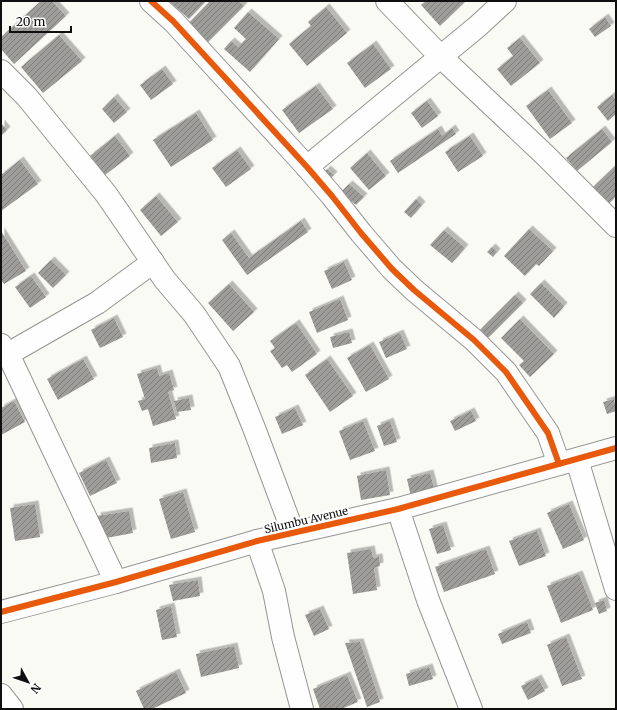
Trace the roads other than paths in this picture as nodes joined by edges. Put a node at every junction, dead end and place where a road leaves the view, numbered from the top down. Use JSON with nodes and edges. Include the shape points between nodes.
{"nodes":[{"id":1,"x":152,"y":1,"type":"edge"},
{"id":2,"x":387,"y":1,"type":"edge"},
{"id":3,"x":506,"y":1,"type":"edge"},
{"id":4,"x":440,"y":56,"type":"junction"},
{"id":5,"x":1,"y":70,"type":"edge"},
{"id":6,"x":306,"y":167,"type":"junction"},
{"id":7,"x":616,"y":226,"type":"edge"},
{"id":8,"x":153,"y":262,"type":"junction"},
{"id":9,"x":4,"y":349,"type":"edge"},
{"id":10,"x":616,"y":448,"type":"edge"},
{"id":11,"x":568,"y":462,"type":"junction"},
{"id":12,"x":398,"y":509,"type":"junction"},
{"id":13,"x":293,"y":532,"type":"junction"},
{"id":14,"x":257,"y":541,"type":"junction"},
{"id":15,"x":116,"y":582,"type":"junction"},
{"id":16,"x":616,"y":589,"type":"edge"},
{"id":17,"x":1,"y":612,"type":"edge"},
{"id":18,"x":1,"y":695,"type":"edge"},
{"id":19,"x":12,"y":709,"type":"edge"},
{"id":20,"x":302,"y":709,"type":"edge"},
{"id":21,"x":471,"y":709,"type":"edge"}],
"edges":[{"from":1,"to":6,"type":"street"},
{"from":2,"to":4,"type":"street"},
{"from":3,"to":4,"type":"street"},
{"from":4,"to":6,"type":"street"},
{"from":4,"to":7,"type":"street"},
{"from":5,"to":8,"type":"street","via":[[27,97],[106,194]]},
{"from":6,"to":11,"type":"street","via":[[392,269],[474,340],[506,372]]},
{"from":8,"to":9,"type":"street","via":[[96,303]]},
{"from":8,"to":13,"type":"street","via":[[194,314],[229,366]]},
{"from":9,"to":15,"type":"street"},
{"from":10,"to":11,"type":"street","name":"Silumbu Avenue"},
{"from":11,"to":12,"type":"street","name":"Silumbu Avenue"},
{"from":11,"to":16,"type":"street"},
{"from":12,"to":13,"type":"street","name":"Silumbu Avenue"},
{"from":12,"to":21,"type":"street","via":[[428,600]]},
{"from":13,"to":14,"type":"street","name":"Silumbu Avenue"},
{"from":14,"to":15,"type":"street","name":"Silumbu Avenue"},
{"from":14,"to":20,"type":"street","via":[[274,592]]},
{"from":15,"to":17,"type":"street","name":"Silumbu Avenue"},
{"from":18,"to":19,"type":"street"}]}
